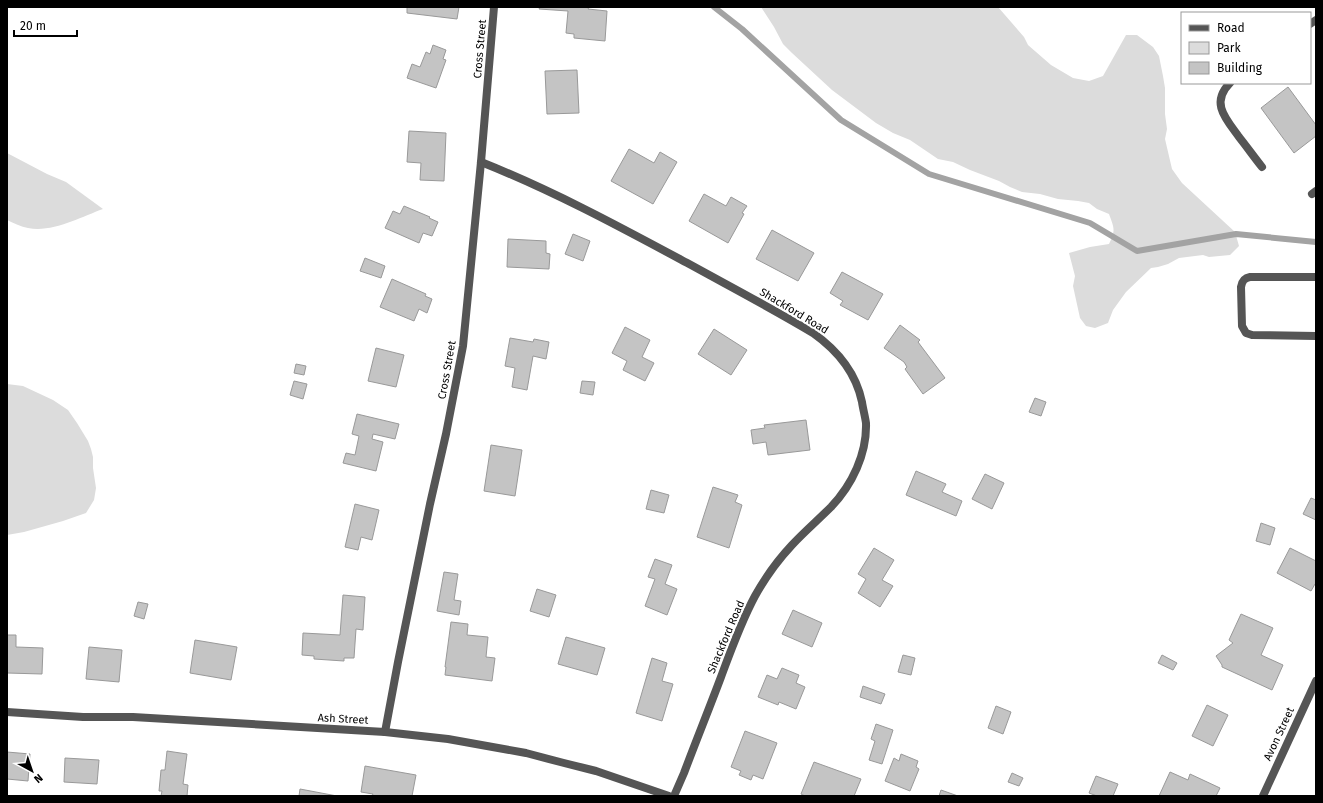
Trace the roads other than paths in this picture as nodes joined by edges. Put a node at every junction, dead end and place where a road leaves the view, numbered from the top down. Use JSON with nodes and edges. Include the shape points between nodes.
{"nodes":[{"id":1,"x":494,"y":7,"type":"edge"},
{"id":2,"x":1229,"y":84,"type":"edge"},
{"id":3,"x":481,"y":162,"type":"junction"},
{"id":4,"x":1262,"y":167,"type":"dead end"},
{"id":5,"x":1316,"y":277,"type":"edge"},
{"id":6,"x":1316,"y":336,"type":"edge"},
{"id":7,"x":1316,"y":681,"type":"edge"},
{"id":8,"x":7,"y":712,"type":"edge"},
{"id":9,"x":385,"y":732,"type":"junction"},
{"id":10,"x":669,"y":796,"type":"edge"},
{"id":11,"x":674,"y":796,"type":"edge"},
{"id":12,"x":1263,"y":796,"type":"edge"}],
"edges":[{"from":1,"to":3,"type":"street","name":"Cross Street"},
{"from":2,"to":4,"type":"street","via":[[1221,99],[1223,114]]},
{"from":3,"to":9,"type":"street","name":"Cross Street","via":[[463,346]]},
{"from":3,"to":11,"type":"street","name":"Shackford Road","via":[[515,175],[611,221],[813,333],[840,356],[856,382],[860,395],[866,422],[860,460],[842,493],[779,559],[755,597]]},
{"from":5,"to":6,"type":"street","via":[[1250,277],[1243,280],[1241,287],[1242,326],[1246,333]]},
{"from":7,"to":12,"type":"street","name":"Avon Street"},
{"from":8,"to":9,"type":"street","name":"Ash Street"},
{"from":9,"to":10,"type":"street","name":"Ash Street","via":[[448,739],[526,753],[596,771]]}]}
